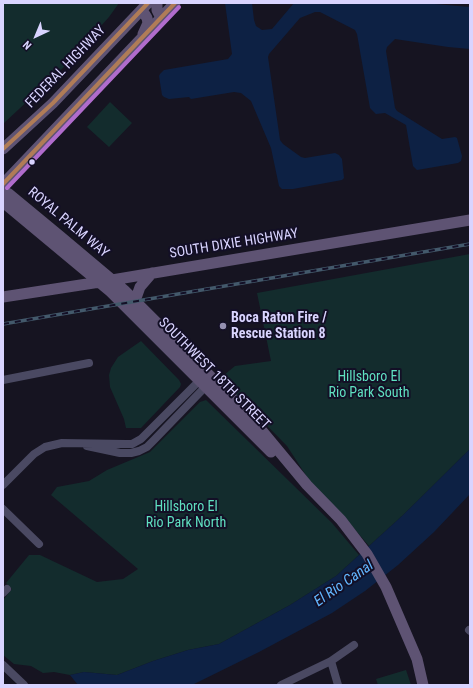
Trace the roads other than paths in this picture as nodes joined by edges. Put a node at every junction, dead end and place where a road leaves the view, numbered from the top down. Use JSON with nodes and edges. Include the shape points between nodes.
{"nodes":[{"id":1,"x":157,"y":3,"type":"edge"},
{"id":2,"x":175,"y":3,"type":"edge"},
{"id":3,"x":145,"y":6,"type":"edge"},
{"id":4,"x":161,"y":18,"type":"junction"},
{"id":5,"x":141,"y":39,"type":"junction"},
{"id":6,"x":8,"y":142,"type":"edge"},
{"id":7,"x":3,"y":149,"type":"edge"},
{"id":8,"x":3,"y":184,"type":"edge"},
{"id":9,"x":3,"y":191,"type":"edge"},
{"id":10,"x":3,"y":202,"type":"edge"},
{"id":11,"x":470,"y":220,"type":"edge"},
{"id":12,"x":152,"y":273,"type":"junction"},
{"id":13,"x":113,"y":280,"type":"junction"},
{"id":14,"x":100,"y":282,"type":"junction"},
{"id":15,"x":3,"y":297,"type":"edge"},
{"id":16,"x":135,"y":301,"type":"junction"},
{"id":17,"x":89,"y":363,"type":"dead end"},
{"id":18,"x":3,"y":380,"type":"edge"},
{"id":19,"x":206,"y":380,"type":"junction"},
{"id":20,"x":126,"y":444,"type":"junction"},
{"id":21,"x":106,"y":447,"type":"junction"},
{"id":22,"x":125,"y":453,"type":"junction"},
{"id":23,"x":3,"y":485,"type":"edge"},
{"id":24,"x":3,"y":509,"type":"edge"},
{"id":25,"x":39,"y":544,"type":"dead end"},
{"id":26,"x":354,"y":645,"type":"dead end"},
{"id":27,"x":417,"y":659,"type":"junction"},
{"id":28,"x":331,"y":661,"type":"junction"},
{"id":29,"x":3,"y":665,"type":"edge"},
{"id":30,"x":24,"y":685,"type":"edge"},
{"id":31,"x":281,"y":685,"type":"edge"},
{"id":32,"x":338,"y":685,"type":"edge"},
{"id":33,"x":423,"y":685,"type":"edge"},
{"id":34,"x":431,"y":685,"type":"edge"}],
"edges":[{"from":1,"to":4,"type":"main road"},
{"from":2,"to":4,"type":"main road"},
{"from":3,"to":5,"type":"main road","via":[[148,23]]},
{"from":3,"to":6,"type":"main road","name":"FEDERAL HIGHWAY","via":[[53,103]]},
{"from":4,"to":5,"type":"main road"},
{"from":5,"to":8,"type":"main road"},
{"from":6,"to":7,"type":"main road","name":"FEDERAL HIGHWAY"},
{"from":9,"to":13,"type":"main road","name":"ROYAL PALM WAY"},
{"from":10,"to":14,"type":"main road","name":"ROYAL PALM WAY"},
{"from":11,"to":12,"type":"main road","name":"SOUTH DIXIE HIGHWAY"},
{"from":12,"to":13,"type":"main road","name":"SOUTH DIXIE HIGHWAY"},
{"from":12,"to":16,"type":"main road","via":[[140,287]]},
{"from":13,"to":14,"type":"main road","name":"SOUTH DIXIE HIGHWAY"},
{"from":13,"to":16,"type":"main road","name":"SOUTHWEST 18TH STREET"},
{"from":14,"to":15,"type":"main road","name":"SOUTH DIXIE HIGHWAY"},
{"from":14,"to":19,"type":"main road","name":"SOUTHWEST 18TH STREET"},
{"from":16,"to":19,"type":"main road","name":"SOUTHWEST 18TH STREET"},
{"from":17,"to":18,"type":"street"},
{"from":19,"to":20,"type":"street","via":[[146,436],[137,442]]},
{"from":19,"to":22,"type":"street","via":[[147,447]]},
{"from":19,"to":27,"type":"main road","name":"SOUTHWEST 18TH STREET","via":[[278,459],[307,485],[356,538],[386,587]]},
{"from":20,"to":21,"type":"street"},
{"from":20,"to":22,"type":"street"},
{"from":21,"to":22,"type":"street"},
{"from":21,"to":23,"type":"street","via":[[62,443],[45,447],[34,454]]},
{"from":24,"to":25,"type":"street"},
{"from":26,"to":28,"type":"street"},
{"from":27,"to":33,"type":"main road","name":"SOUTHWEST 18TH STREET"},
{"from":27,"to":34,"type":"main road","name":"SOUTHWEST 18TH STREET"},
{"from":28,"to":31,"type":"street"},
{"from":28,"to":32,"type":"street"},
{"from":29,"to":30,"type":"street"}]}
